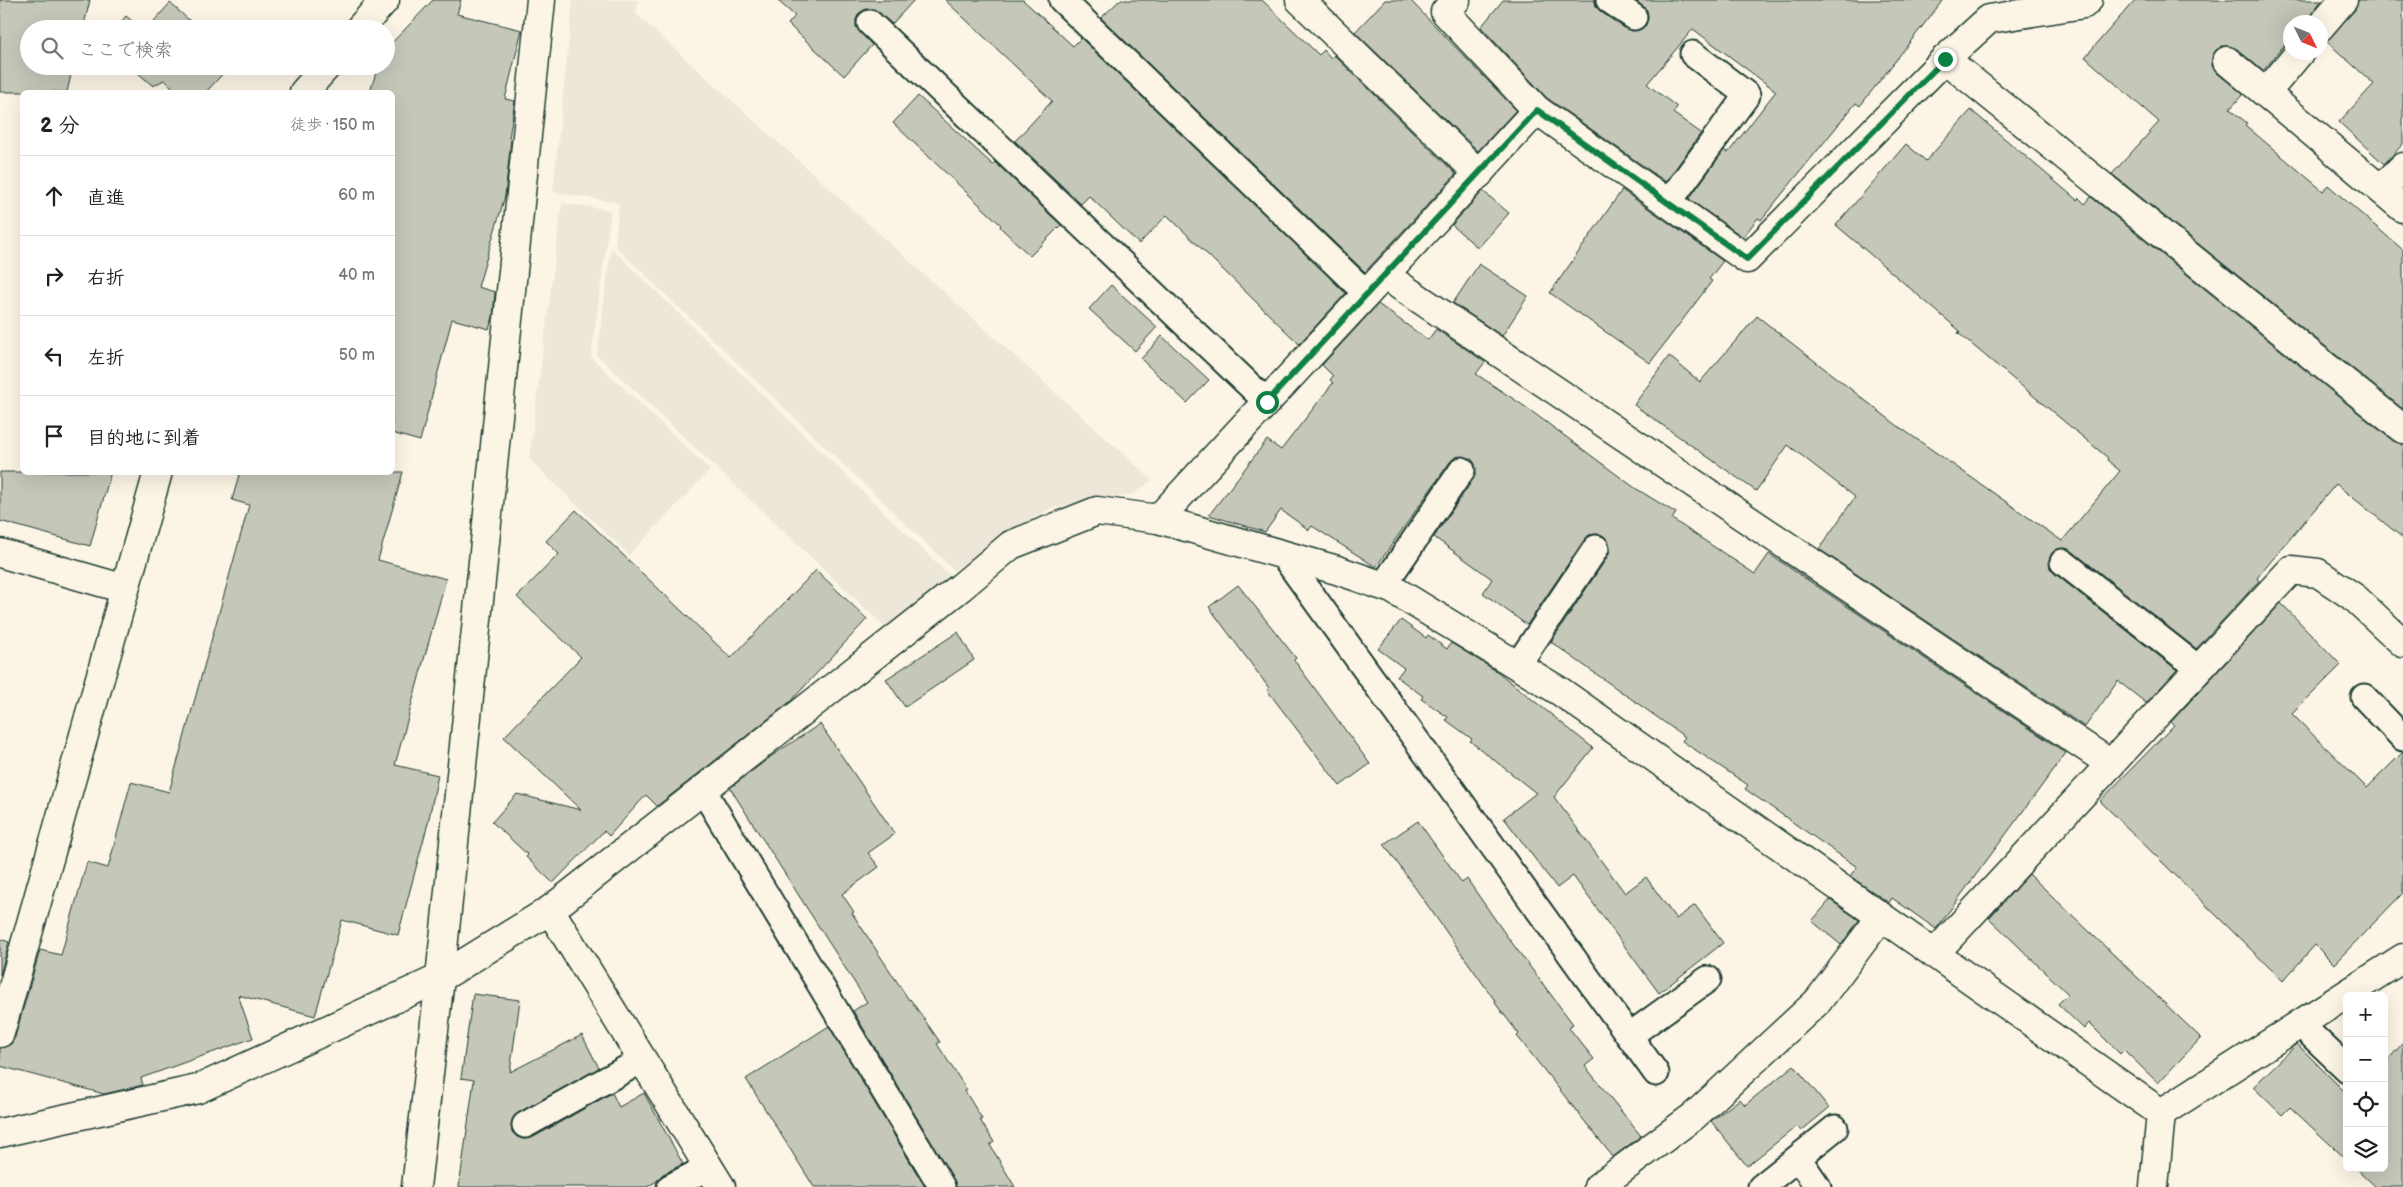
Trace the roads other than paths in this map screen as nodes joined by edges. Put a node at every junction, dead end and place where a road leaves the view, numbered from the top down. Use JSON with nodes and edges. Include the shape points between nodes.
{"nodes":[{"id":1,"x":385,"y":0,"type":"edge"},
{"id":2,"x":541,"y":0,"type":"edge"},
{"id":3,"x":1062,"y":0,"type":"edge"},
{"id":4,"x":1300,"y":0,"type":"edge"},
{"id":5,"x":1456,"y":0,"type":"edge"},
{"id":6,"x":1609,"y":0,"type":"edge"},
{"id":7,"x":2088,"y":0,"type":"edge"},
{"id":8,"x":2343,"y":0,"type":"edge"},
{"id":9,"x":1634,"y":18,"type":"dead end"},
{"id":10,"x":2328,"y":18,"type":"edge"},
{"id":11,"x":368,"y":20,"type":"edge"},
{"id":12,"x":870,"y":23,"type":"dead end"},
{"id":13,"x":1693,"y":54,"type":"dead end"},
{"id":14,"x":1945,"y":59,"type":"junction"},
{"id":15,"x":2294,"y":60,"type":"edge"},
{"id":16,"x":2227,"y":61,"type":"dead end"},
{"id":17,"x":319,"y":75,"type":"edge"},
{"id":18,"x":306,"y":90,"type":"edge"},
{"id":19,"x":2266,"y":94,"type":"junction"},
{"id":20,"x":1537,"y":110,"type":"junction"},
{"id":21,"x":2403,"y":167,"type":"edge"},
{"id":22,"x":1479,"y":174,"type":"junction"},
{"id":23,"x":2381,"y":190,"type":"junction"},
{"id":24,"x":1668,"y":203,"type":"junction"},
{"id":25,"x":2403,"y":208,"type":"edge"},
{"id":26,"x":1376,"y":285,"type":"junction"},
{"id":27,"x":1267,"y":402,"type":"junction"},
{"id":28,"x":2403,"y":429,"type":"edge"},
{"id":29,"x":1462,"y":470,"type":"dead end"},
{"id":30,"x":157,"y":475,"type":"edge"},
{"id":31,"x":1158,"y":519,"type":"junction"},
{"id":32,"x":1596,"y":548,"type":"dead end"},
{"id":33,"x":0,"y":553,"type":"edge"},
{"id":34,"x":1283,"y":555,"type":"junction"},
{"id":35,"x":2064,"y":562,"type":"dead end"},
{"id":36,"x":1383,"y":586,"type":"junction"},
{"id":37,"x":125,"y":590,"type":"junction"},
{"id":38,"x":2403,"y":643,"type":"edge"},
{"id":39,"x":1517,"y":666,"type":"junction"},
{"id":40,"x":2198,"y":669,"type":"junction"},
{"id":41,"x":2364,"y":697,"type":"dead end"},
{"id":42,"x":2403,"y":738,"type":"edge"},
{"id":43,"x":2111,"y":764,"type":"junction"},
{"id":44,"x":702,"y":790,"type":"junction"},
{"id":45,"x":550,"y":910,"type":"junction"},
{"id":46,"x":1881,"y":917,"type":"junction"},
{"id":47,"x":1934,"y":954,"type":"junction"},
{"id":48,"x":2403,"y":958,"type":"edge"},
{"id":49,"x":440,"y":978,"type":"junction"},
{"id":50,"x":1708,"y":979,"type":"dead end"},
{"id":51,"x":2300,"y":1024,"type":"junction"},
{"id":52,"x":0,"y":1033,"type":"edge"},
{"id":53,"x":1630,"y":1036,"type":"junction"},
{"id":54,"x":642,"y":1060,"type":"junction"},
{"id":55,"x":2343,"y":1065,"type":"edge"},
{"id":56,"x":1656,"y":1073,"type":"dead end"},
{"id":57,"x":2161,"y":1113,"type":"junction"},
{"id":58,"x":525,"y":1125,"type":"dead end"},
{"id":59,"x":1835,"y":1128,"type":"dead end"},
{"id":60,"x":0,"y":1133,"type":"edge"},
{"id":61,"x":1798,"y":1158,"type":"junction"},
{"id":62,"x":715,"y":1177,"type":"edge"},
{"id":63,"x":416,"y":1187,"type":"edge"},
{"id":64,"x":670,"y":1187,"type":"edge"},
{"id":65,"x":942,"y":1187,"type":"edge"},
{"id":66,"x":1598,"y":1187,"type":"edge"},
{"id":67,"x":1761,"y":1187,"type":"edge"},
{"id":68,"x":1818,"y":1187,"type":"edge"},
{"id":69,"x":2154,"y":1187,"type":"edge"}],
"edges":[{"from":1,"to":11,"type":"street"},
{"from":2,"to":49,"type":"street"},
{"from":3,"to":26,"type":"lane"},
{"from":4,"to":22,"type":"street"},
{"from":5,"to":20,"type":"street","via":[[1445,12]]},
{"from":6,"to":9,"type":"lane"},
{"from":7,"to":14,"type":"street","via":[[2084,4],[1988,19]]},
{"from":8,"to":10,"type":"street"},
{"from":12,"to":27,"type":"lane"},
{"from":13,"to":24,"type":"lane","via":[[1747,95]]},
{"from":14,"to":24,"type":"street","via":[[1747,259]]},
{"from":14,"to":28,"type":"street"},
{"from":15,"to":19,"type":"street"},
{"from":16,"to":19,"type":"street"},
{"from":17,"to":18,"type":"street"},
{"from":19,"to":23,"type":"street"},
{"from":20,"to":22,"type":"street"},
{"from":20,"to":24,"type":"street"},
{"from":21,"to":23,"type":"street"},
{"from":22,"to":26,"type":"street"},
{"from":23,"to":25,"type":"street"},
{"from":26,"to":27,"type":"street"},
{"from":26,"to":43,"type":"street"},
{"from":27,"to":31,"type":"street"},
{"from":29,"to":36,"type":"lane"},
{"from":30,"to":37,"type":"street"},
{"from":31,"to":34,"type":"street"},
{"from":31,"to":44,"type":"street","via":[[1096,511],[1010,545]]},
{"from":32,"to":39,"type":"lane"},
{"from":33,"to":37,"type":"street"},
{"from":34,"to":36,"type":"street"},
{"from":34,"to":53,"type":"lane"},
{"from":35,"to":40,"type":"lane"},
{"from":36,"to":39,"type":"street"},
{"from":37,"to":52,"type":"street"},
{"from":38,"to":40,"type":"street","via":[[2355,598],[2318,573],[2291,570]]},
{"from":39,"to":46,"type":"street","via":[[1561,692]]},
{"from":40,"to":43,"type":"street"},
{"from":41,"to":42,"type":"lane"},
{"from":43,"to":47,"type":"street"},
{"from":44,"to":45,"type":"street"},
{"from":44,"to":65,"type":"lane"},
{"from":45,"to":49,"type":"street"},
{"from":45,"to":54,"type":"street"},
{"from":46,"to":47,"type":"street"},
{"from":46,"to":66,"type":"street","via":[[1818,1001],[1694,1116]]},
{"from":47,"to":57,"type":"street"},
{"from":48,"to":51,"type":"street"},
{"from":49,"to":60,"type":"street","via":[[198,1089]]},
{"from":49,"to":63,"type":"street"},
{"from":50,"to":53,"type":"lane"},
{"from":51,"to":55,"type":"lane"},
{"from":51,"to":57,"type":"street"},
{"from":53,"to":56,"type":"lane"},
{"from":54,"to":58,"type":"lane"},
{"from":54,"to":62,"type":"street"},
{"from":57,"to":69,"type":"street"},
{"from":59,"to":61,"type":"lane"},
{"from":61,"to":67,"type":"lane"},
{"from":61,"to":68,"type":"lane"},
{"from":62,"to":64,"type":"lane"}]}
